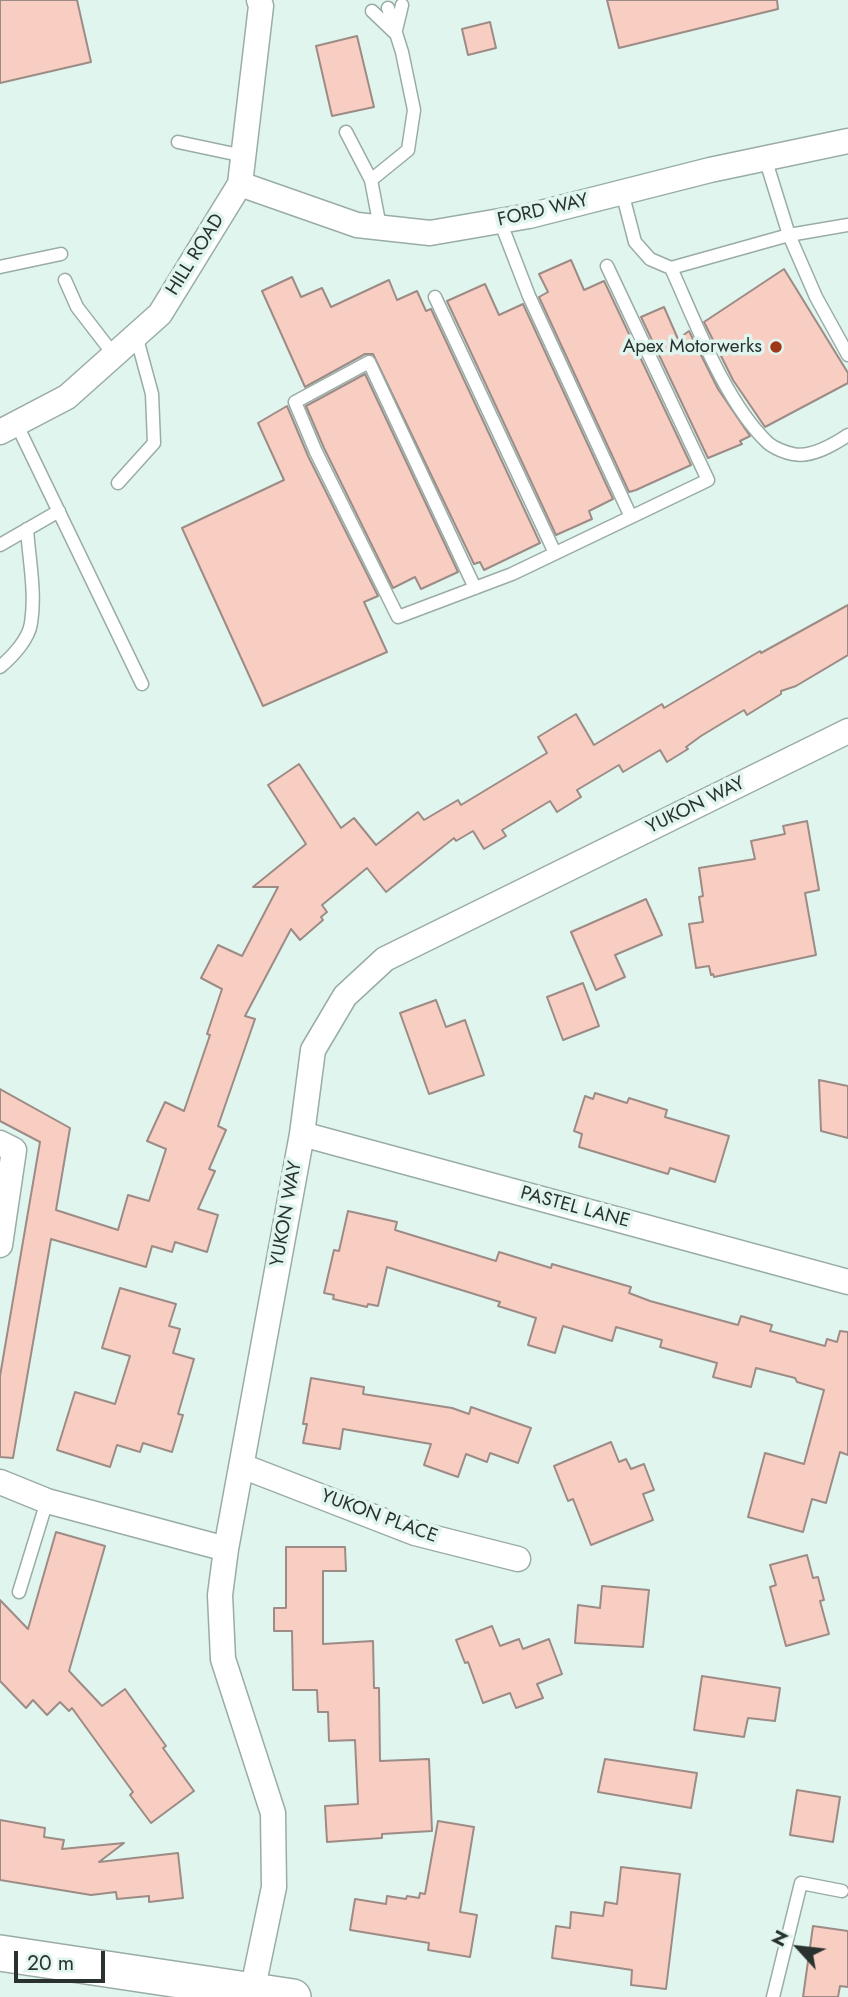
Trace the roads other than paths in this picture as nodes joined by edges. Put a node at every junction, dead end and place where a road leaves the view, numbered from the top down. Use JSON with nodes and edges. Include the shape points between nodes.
{"nodes":[{"id":1,"x":259,"y":0,"type":"edge"},
{"id":2,"x":402,"y":5,"type":"dead end"},
{"id":3,"x":388,"y":8,"type":"dead end"},
{"id":4,"x":372,"y":11,"type":"dead end"},
{"id":5,"x":395,"y":34,"type":"junction"},
{"id":6,"x":346,"y":132,"type":"dead end"},
{"id":7,"x":848,"y":141,"type":"edge"},
{"id":8,"x":178,"y":142,"type":"dead end"},
{"id":9,"x":244,"y":156,"type":"junction"},
{"id":10,"x":765,"y":159,"type":"junction"},
{"id":11,"x":371,"y":180,"type":"junction"},
{"id":12,"x":240,"y":184,"type":"junction"},
{"id":13,"x":622,"y":192,"type":"junction"},
{"id":14,"x":500,"y":221,"type":"junction"},
{"id":15,"x":848,"y":225,"type":"edge"},
{"id":16,"x":380,"y":227,"type":"junction"},
{"id":17,"x":789,"y":235,"type":"junction"},
{"id":18,"x":61,"y":254,"type":"dead end"},
{"id":19,"x":607,"y":266,"type":"dead end"},
{"id":20,"x":0,"y":267,"type":"edge"},
{"id":21,"x":671,"y":268,"type":"junction"},
{"id":22,"x":65,"y":280,"type":"dead end"},
{"id":23,"x":435,"y":297,"type":"dead end"},
{"id":24,"x":136,"y":335,"type":"junction"},
{"id":25,"x":114,"y":355,"type":"junction"},
{"id":26,"x":848,"y":355,"type":"edge"},
{"id":27,"x":8,"y":428,"type":"edge"},
{"id":28,"x":848,"y":435,"type":"edge"},
{"id":29,"x":118,"y":482,"type":"dead end"},
{"id":30,"x":59,"y":511,"type":"junction"},
{"id":31,"x":631,"y":517,"type":"junction"},
{"id":32,"x":27,"y":529,"type":"junction"},
{"id":33,"x":0,"y":545,"type":"edge"},
{"id":34,"x":555,"y":553,"type":"junction"},
{"id":35,"x":475,"y":588,"type":"junction"},
{"id":36,"x":0,"y":667,"type":"edge"},
{"id":37,"x":142,"y":684,"type":"dead end"},
{"id":38,"x":848,"y":732,"type":"edge"},
{"id":39,"x":302,"y":1134,"type":"junction"},
{"id":40,"x":0,"y":1143,"type":"edge"},
{"id":41,"x":0,"y":1245,"type":"edge"},
{"id":42,"x":848,"y":1282,"type":"edge"},
{"id":43,"x":242,"y":1466,"type":"junction"},
{"id":44,"x":0,"y":1482,"type":"edge"},
{"id":45,"x":47,"y":1501,"type":"junction"},
{"id":46,"x":226,"y":1549,"type":"junction"},
{"id":47,"x":518,"y":1559,"type":"dead end"},
{"id":48,"x":19,"y":1592,"type":"dead end"},
{"id":49,"x":842,"y":1891,"type":"dead end"},
{"id":50,"x":0,"y":1953,"type":"edge"},
{"id":51,"x":252,"y":1994,"type":"edge"},
{"id":52,"x":293,"y":1997,"type":"edge"},
{"id":53,"x":773,"y":1997,"type":"edge"}],
"edges":[{"from":1,"to":9,"type":"street","name":"HILL ROAD"},
{"from":2,"to":5,"type":"lane"},
{"from":3,"to":5,"type":"lane"},
{"from":4,"to":5,"type":"lane"},
{"from":5,"to":11,"type":"lane","via":[[414,110],[408,149]]},
{"from":6,"to":11,"type":"lane"},
{"from":7,"to":10,"type":"street","name":"FORD WAY"},
{"from":8,"to":9,"type":"lane"},
{"from":9,"to":12,"type":"street","name":"HILL ROAD"},
{"from":10,"to":13,"type":"street","name":"FORD WAY"},
{"from":10,"to":17,"type":"lane"},
{"from":11,"to":16,"type":"lane"},
{"from":12,"to":16,"type":"street","name":"FORD WAY","via":[[357,225]]},
{"from":12,"to":24,"type":"street","name":"HILL ROAD","via":[[160,314]]},
{"from":13,"to":14,"type":"street","name":"FORD WAY"},
{"from":13,"to":21,"type":"lane","via":[[635,242],[650,259]]},
{"from":14,"to":16,"type":"street","name":"FORD WAY","via":[[430,233]]},
{"from":14,"to":31,"type":"lane","via":[[528,296]]},
{"from":15,"to":17,"type":"lane"},
{"from":17,"to":21,"type":"lane"},
{"from":17,"to":26,"type":"lane"},
{"from":18,"to":20,"type":"lane"},
{"from":19,"to":31,"type":"lane","via":[[708,480]]},
{"from":21,"to":28,"type":"lane","via":[[722,377],[770,445],[795,455],[826,449]]},
{"from":22,"to":25,"type":"lane","via":[[77,307]]},
{"from":23,"to":34,"type":"lane"},
{"from":24,"to":25,"type":"street","name":"HILL ROAD"},
{"from":24,"to":29,"type":"lane","via":[[152,394],[154,443]]},
{"from":25,"to":27,"type":"street","name":"HILL ROAD","via":[[67,397]]},
{"from":27,"to":30,"type":"lane"},
{"from":30,"to":32,"type":"lane"},
{"from":30,"to":37,"type":"lane"},
{"from":31,"to":34,"type":"lane"},
{"from":32,"to":33,"type":"lane"},
{"from":32,"to":36,"type":"lane","via":[[32,625]]},
{"from":34,"to":35,"type":"lane"},
{"from":35,"to":35,"type":"lane","via":[[398,617],[295,402],[369,362]]},
{"from":38,"to":39,"type":"street","name":"YUKON WAY","via":[[385,959],[345,996],[313,1050]]},
{"from":39,"to":42,"type":"street","name":"PASTEL LANE"},
{"from":39,"to":43,"type":"street","name":"YUKON WAY"},
{"from":40,"to":41,"type":"street","via":[[15,1150]]},
{"from":43,"to":46,"type":"street","name":"YUKON WAY"},
{"from":43,"to":47,"type":"street","name":"YUKON PLACE","via":[[415,1533]]},
{"from":44,"to":45,"type":"street"},
{"from":45,"to":46,"type":"street"},
{"from":45,"to":48,"type":"lane"},
{"from":46,"to":51,"type":"street","name":"YUKON WAY","via":[[220,1595],[223,1659],[273,1812],[274,1887]]},
{"from":49,"to":53,"type":"lane","via":[[801,1883]]},
{"from":50,"to":51,"type":"main road"},
{"from":51,"to":52,"type":"main road"}]}
